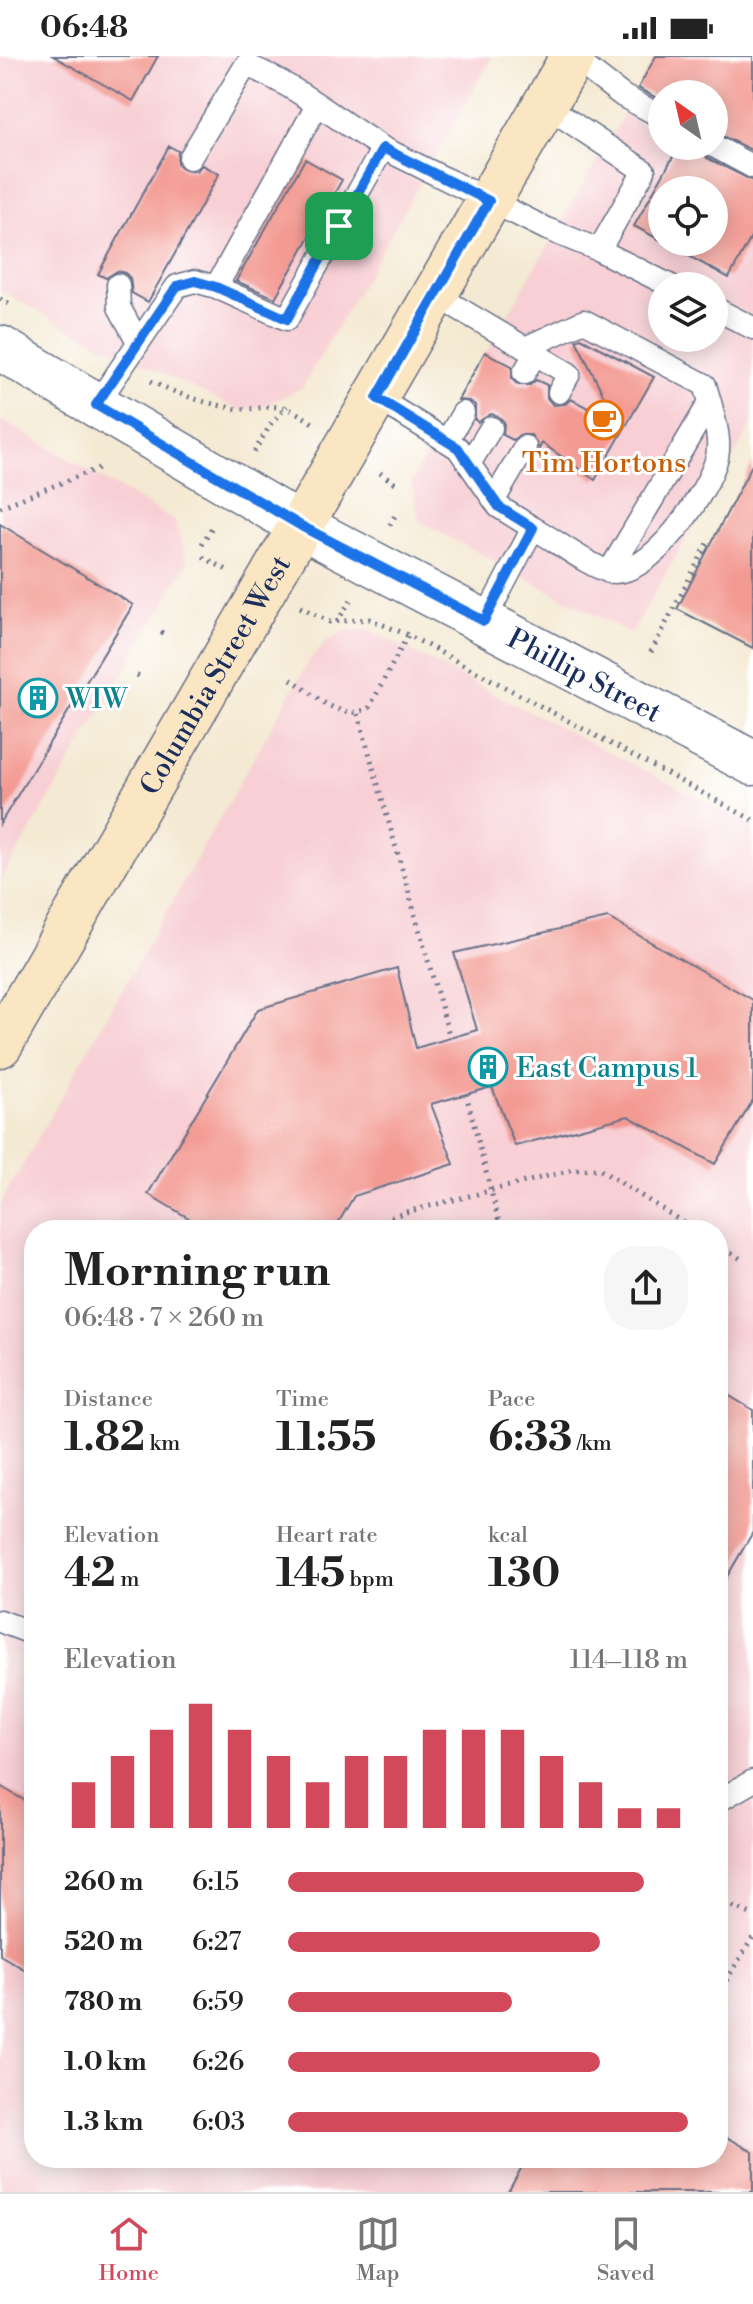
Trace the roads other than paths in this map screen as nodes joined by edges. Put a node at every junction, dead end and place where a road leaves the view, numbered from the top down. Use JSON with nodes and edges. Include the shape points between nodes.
{"nodes":[{"id":1,"x":572,"y":57,"type":"edge"},
{"id":2,"x":545,"y":105,"type":"junction"},
{"id":3,"x":316,"y":107,"type":"junction"},
{"id":4,"x":648,"y":109,"type":"edge"},
{"id":5,"x":383,"y":148,"type":"junction"},
{"id":6,"x":728,"y":154,"type":"edge"},
{"id":7,"x":190,"y":158,"type":"dead end"},
{"id":8,"x":753,"y":167,"type":"edge"},
{"id":9,"x":489,"y":201,"type":"junction"},
{"id":10,"x":599,"y":250,"type":"junction"},
{"id":11,"x":648,"y":274,"type":"edge"},
{"id":12,"x":118,"y":285,"type":"dead end"},
{"id":13,"x":216,"y":287,"type":"junction"},
{"id":14,"x":436,"y":295,"type":"junction"},
{"id":15,"x":728,"y":315,"type":"edge"},
{"id":16,"x":753,"y":328,"type":"edge"},
{"id":17,"x":137,"y":340,"type":"junction"},
{"id":18,"x":0,"y":348,"type":"edge"},
{"id":19,"x":523,"y":353,"type":"junction"},
{"id":20,"x":495,"y":357,"type":"dead end"},
{"id":21,"x":559,"y":392,"type":"dead end"},
{"id":22,"x":377,"y":398,"type":"junction"},
{"id":23,"x":710,"y":402,"type":"junction"},
{"id":24,"x":96,"y":405,"type":"junction"},
{"id":25,"x":463,"y":413,"type":"dead end"},
{"id":26,"x":491,"y":428,"type":"dead end"},
{"id":27,"x":447,"y":441,"type":"junction"},
{"id":28,"x":525,"y":447,"type":"dead end"},
{"id":29,"x":469,"y":464,"type":"junction"},
{"id":30,"x":494,"y":500,"type":"junction"},
{"id":31,"x":303,"y":527,"type":"junction"},
{"id":32,"x":533,"y":528,"type":"junction"},
{"id":33,"x":609,"y":572,"type":"junction"},
{"id":34,"x":484,"y":621,"type":"junction"},
{"id":35,"x":753,"y":763,"type":"edge"},
{"id":36,"x":0,"y":1045,"type":"edge"},
{"id":37,"x":0,"y":1621,"type":"edge"},
{"id":38,"x":24,"y":1630,"type":"edge"},
{"id":39,"x":753,"y":1781,"type":"edge"},
{"id":40,"x":728,"y":1795,"type":"edge"}],
"edges":[{"from":1,"to":2,"type":"main road","name":"Columbia Street West"},
{"from":1,"to":4,"type":"lane"},
{"from":2,"to":9,"type":"main road","name":"Columbia Street West"},
{"from":2,"to":10,"type":"lane","via":[[644,171]]},
{"from":3,"to":5,"type":"lane"},
{"from":3,"to":7,"type":"lane","via":[[303,94],[246,65]]},
{"from":3,"to":13,"type":"lane","via":[[276,193]]},
{"from":5,"to":9,"type":"lane"},
{"from":5,"to":13,"type":"lane","via":[[303,269],[287,319]]},
{"from":6,"to":8,"type":"lane"},
{"from":9,"to":10,"type":"lane"},
{"from":9,"to":14,"type":"main road","name":"Columbia Street West"},
{"from":10,"to":11,"type":"lane"},
{"from":12,"to":17,"type":"lane","via":[[119,307]]},
{"from":13,"to":17,"type":"lane","via":[[195,281],[177,286]]},
{"from":14,"to":19,"type":"lane"},
{"from":14,"to":22,"type":"main road","name":"Columbia Street West"},
{"from":15,"to":16,"type":"lane"},
{"from":17,"to":24,"type":"lane"},
{"from":18,"to":24,"type":"street","name":"Phillip Street"},
{"from":19,"to":20,"type":"lane"},
{"from":19,"to":21,"type":"lane","via":[[569,374]]},
{"from":19,"to":23,"type":"lane","via":[[584,321],[705,385]]},
{"from":22,"to":27,"type":"lane"},
{"from":22,"to":31,"type":"main road","name":"Columbia Street West"},
{"from":23,"to":33,"type":"lane"},
{"from":23,"to":33,"type":"lane","via":[[717,457],[700,493],[667,541],[634,568]]},
{"from":24,"to":31,"type":"street","name":"Phillip Street"},
{"from":25,"to":27,"type":"lane"},
{"from":26,"to":29,"type":"lane"},
{"from":27,"to":29,"type":"lane"},
{"from":28,"to":30,"type":"lane"},
{"from":29,"to":30,"type":"lane"},
{"from":30,"to":32,"type":"lane"},
{"from":31,"to":34,"type":"street","name":"Phillip Street"},
{"from":31,"to":36,"type":"main road","name":"Columbia Street West"},
{"from":32,"to":33,"type":"lane"},
{"from":32,"to":34,"type":"lane"},
{"from":34,"to":35,"type":"street","name":"Phillip Street"},
{"from":37,"to":38,"type":"lane"},
{"from":39,"to":40,"type":"lane"}]}
